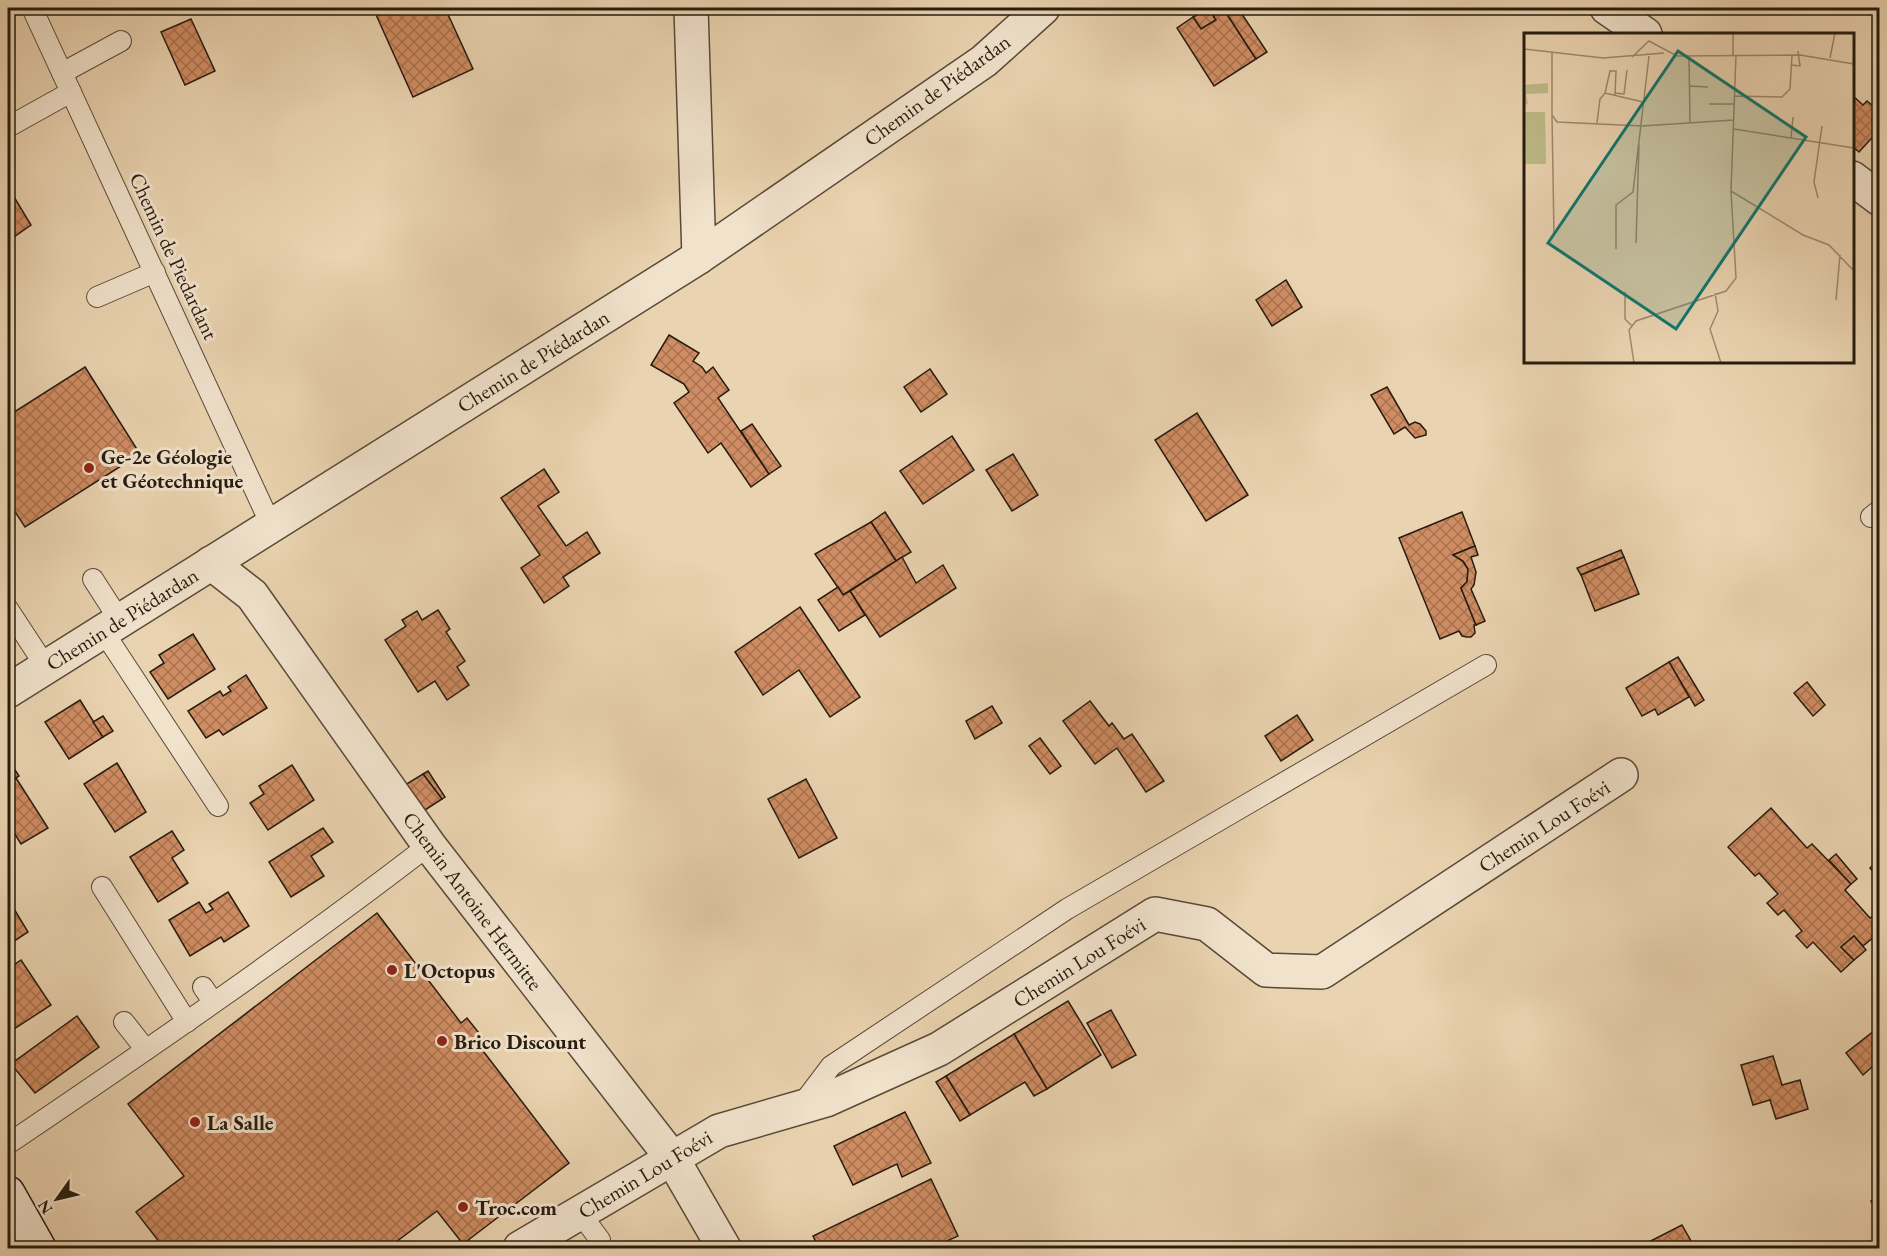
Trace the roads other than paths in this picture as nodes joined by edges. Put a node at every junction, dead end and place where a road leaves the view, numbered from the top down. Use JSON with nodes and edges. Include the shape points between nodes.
{"nodes":[{"id":1,"x":32,"y":8,"type":"edge"},
{"id":2,"x":691,"y":8,"type":"edge"},
{"id":3,"x":1043,"y":8,"type":"edge"},
{"id":4,"x":1607,"y":8,"type":"edge"},
{"id":5,"x":1644,"y":33,"type":"edge"},
{"id":6,"x":121,"y":41,"type":"dead end"},
{"id":7,"x":62,"y":73,"type":"junction"},
{"id":8,"x":71,"y":92,"type":"junction"},
{"id":9,"x":8,"y":127,"type":"edge"},
{"id":10,"x":1854,"y":180,"type":"edge"},
{"id":11,"x":1880,"y":199,"type":"edge"},
{"id":12,"x":699,"y":257,"type":"junction"},
{"id":13,"x":155,"y":272,"type":"junction"},
{"id":14,"x":97,"y":297,"type":"dead end"},
{"id":15,"x":271,"y":525,"type":"junction"},
{"id":16,"x":211,"y":563,"type":"junction"},
{"id":17,"x":93,"y":579,"type":"dead end"},
{"id":18,"x":8,"y":609,"type":"edge"},
{"id":19,"x":111,"y":626,"type":"junction"},
{"id":20,"x":1486,"y":665,"type":"dead end"},
{"id":21,"x":46,"y":667,"type":"junction"},
{"id":22,"x":8,"y":691,"type":"edge"},
{"id":23,"x":1621,"y":775,"type":"dead end"},
{"id":24,"x":218,"y":806,"type":"dead end"},
{"id":25,"x":429,"y":845,"type":"junction"},
{"id":26,"x":102,"y":887,"type":"dead end"},
{"id":27,"x":124,"y":1022,"type":"dead end"},
{"id":28,"x":186,"y":1022,"type":"junction"},
{"id":29,"x":146,"y":1050,"type":"junction"},
{"id":30,"x":799,"y":1108,"type":"junction"},
{"id":31,"x":8,"y":1144,"type":"edge"},
{"id":32,"x":672,"y":1158,"type":"junction"},
{"id":33,"x":8,"y":1193,"type":"edge"},
{"id":34,"x":580,"y":1213,"type":"junction"},
{"id":35,"x":600,"y":1240,"type":"dead end"},
{"id":36,"x":39,"y":1248,"type":"edge"},
{"id":37,"x":519,"y":1248,"type":"edge"},
{"id":38,"x":724,"y":1248,"type":"edge"}],
"edges":[{"from":1,"to":7,"type":"lane","name":"Chemin de Piedardant"},
{"from":2,"to":12,"type":"street"},
{"from":3,"to":12,"type":"street","name":"Chemin de Piédardan","via":[[984,61]]},
{"from":4,"to":5,"type":"street"},
{"from":6,"to":7,"type":"lane"},
{"from":7,"to":8,"type":"lane","name":"Chemin de Piedardant"},
{"from":8,"to":9,"type":"lane"},
{"from":8,"to":13,"type":"lane","name":"Chemin de Piedardant"},
{"from":10,"to":11,"type":"street"},
{"from":12,"to":15,"type":"street","name":"Chemin de Piédardan"},
{"from":13,"to":14,"type":"lane"},
{"from":13,"to":15,"type":"lane","name":"Chemin de Piedardant"},
{"from":15,"to":16,"type":"street","name":"Chemin de Piédardan"},
{"from":16,"to":19,"type":"street","name":"Chemin de Piédardan"},
{"from":16,"to":25,"type":"street","name":"Chemin Antoine Hermitte","via":[[252,595]]},
{"from":17,"to":19,"type":"lane"},
{"from":18,"to":21,"type":"lane"},
{"from":19,"to":21,"type":"street","name":"Chemin de Piédardan"},
{"from":19,"to":24,"type":"lane"},
{"from":20,"to":30,"type":"lane","via":[[1067,909],[831,1066]]},
{"from":21,"to":22,"type":"street","name":"Chemin de Piédardan"},
{"from":23,"to":30,"type":"street","name":"Chemin Lou Foévi","via":[[1322,972],[1266,970],[1207,924],[1155,914],[939,1049],[826,1100]]},
{"from":25,"to":28,"type":"lane","via":[[362,897],[208,995]]},
{"from":25,"to":32,"type":"street","name":"Chemin Antoine Hermitte"},
{"from":26,"to":28,"type":"lane"},
{"from":27,"to":29,"type":"lane"},
{"from":28,"to":29,"type":"lane"},
{"from":29,"to":31,"type":"lane"},
{"from":30,"to":32,"type":"street","name":"Chemin Lou Foévi","via":[[719,1131]]},
{"from":32,"to":34,"type":"street","name":"Chemin Lou Foévi"},
{"from":32,"to":38,"type":"street","name":"Chemin Antoine Hermitte"},
{"from":33,"to":36,"type":"street"},
{"from":34,"to":35,"type":"lane"},
{"from":34,"to":37,"type":"street","name":"Chemin Lou Foévi"}]}
